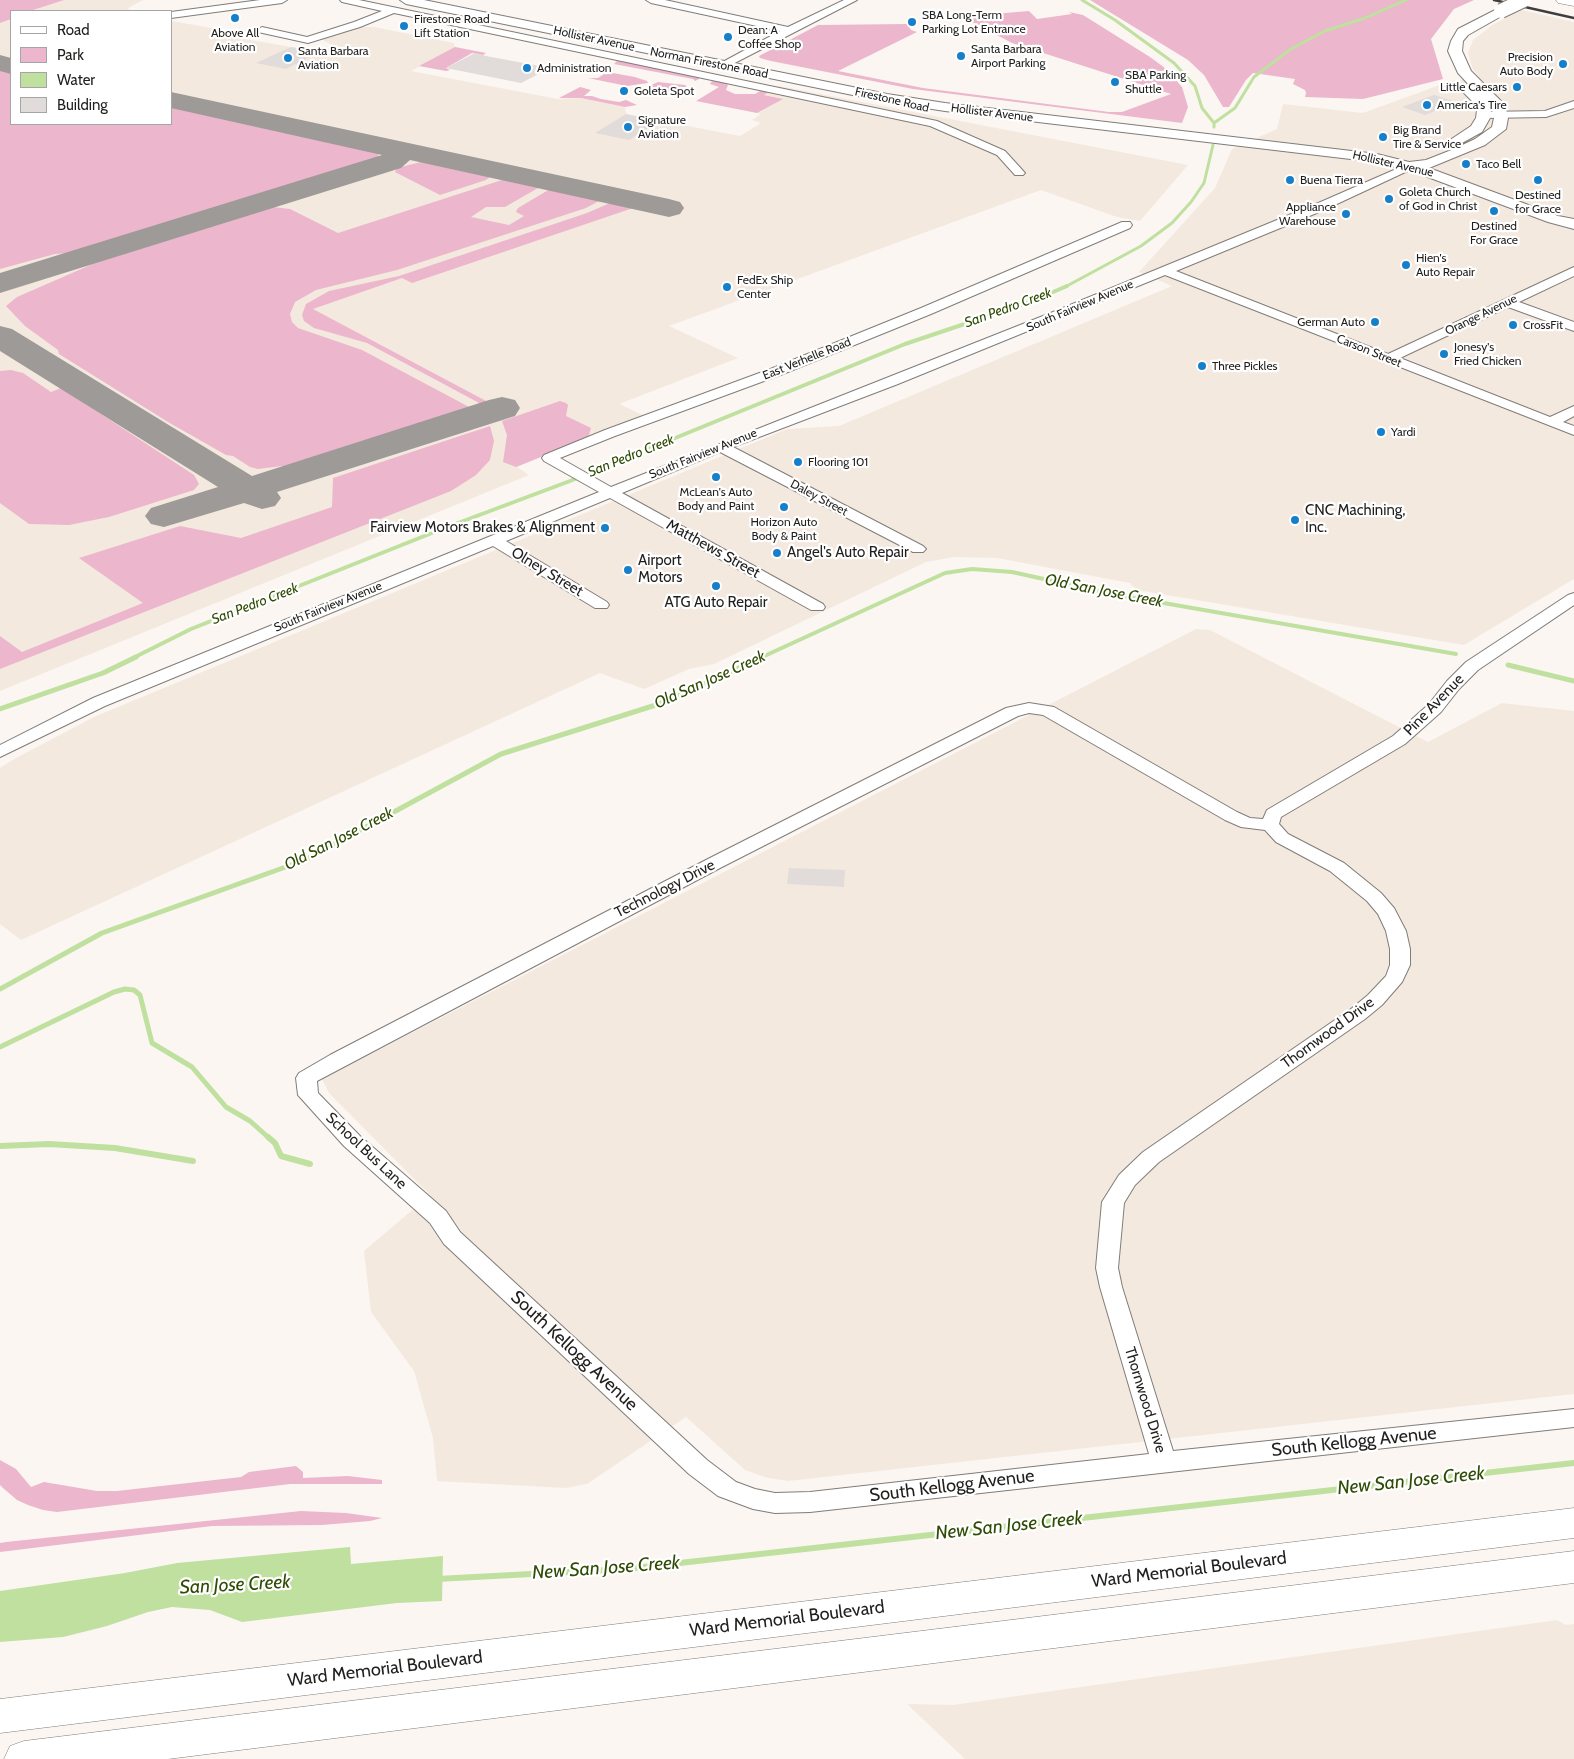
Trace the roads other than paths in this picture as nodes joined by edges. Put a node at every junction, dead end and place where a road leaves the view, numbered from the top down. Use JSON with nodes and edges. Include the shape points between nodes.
{"nodes":[{"id":1,"x":282,"y":0,"type":"edge"},
{"id":2,"x":345,"y":0,"type":"edge"},
{"id":3,"x":406,"y":0,"type":"edge"},
{"id":4,"x":444,"y":0,"type":"edge"},
{"id":5,"x":651,"y":0,"type":"edge"},
{"id":6,"x":852,"y":0,"type":"edge"},
{"id":7,"x":1524,"y":0,"type":"edge"},
{"id":8,"x":1563,"y":0,"type":"edge"},
{"id":9,"x":1574,"y":2,"type":"edge"},
{"id":10,"x":393,"y":10,"type":"junction"},
{"id":11,"x":172,"y":15,"type":"edge"},
{"id":12,"x":1463,"y":16,"type":"dead end"},
{"id":13,"x":262,"y":30,"type":"dead end"},
{"id":14,"x":789,"y":30,"type":"junction"},
{"id":15,"x":729,"y":63,"type":"junction"},
{"id":16,"x":774,"y":89,"type":"joint"},
{"id":17,"x":1572,"y":106,"type":"edge"},
{"id":18,"x":1483,"y":115,"type":"junction"},
{"id":19,"x":1501,"y":116,"type":"junction"},
{"id":20,"x":1412,"y":162,"type":"junction"},
{"id":21,"x":1429,"y":164,"type":"junction"},
{"id":22,"x":1019,"y":173,"type":"dead end"},
{"id":23,"x":1574,"y":222,"type":"edge"},
{"id":24,"x":1126,"y":225,"type":"dead end"},
{"id":25,"x":1165,"y":270,"type":"junction"},
{"id":26,"x":1574,"y":271,"type":"edge"},
{"id":27,"x":1507,"y":302,"type":"junction"},
{"id":28,"x":1574,"y":327,"type":"edge"},
{"id":29,"x":1388,"y":359,"type":"junction"},
{"id":30,"x":1574,"y":410,"type":"edge"},
{"id":31,"x":1551,"y":422,"type":"junction"},
{"id":32,"x":1574,"y":431,"type":"edge"},
{"id":33,"x":721,"y":447,"type":"junction"},
{"id":34,"x":610,"y":492,"type":"junction"},
{"id":35,"x":493,"y":540,"type":"junction"},
{"id":36,"x":918,"y":549,"type":"dead end"},
{"id":37,"x":1572,"y":602,"type":"edge"},
{"id":38,"x":601,"y":605,"type":"dead end"},
{"id":39,"x":817,"y":607,"type":"dead end"},
{"id":40,"x":0,"y":752,"type":"edge"},
{"id":41,"x":1270,"y":825,"type":"junction"},
{"id":42,"x":306,"y":1078,"type":"joint"},
{"id":43,"x":438,"y":1217,"type":"joint"},
{"id":44,"x":1574,"y":1418,"type":"edge"},
{"id":45,"x":1164,"y":1462,"type":"junction"},
{"id":46,"x":1574,"y":1523,"type":"edge"},
{"id":47,"x":1574,"y":1567,"type":"edge"},
{"id":48,"x":0,"y":1716,"type":"edge"},
{"id":49,"x":24,"y":1759,"type":"edge"}],
"edges":[{"from":1,"to":11,"type":"street"},
{"from":2,"to":10,"type":"street","name":"Norman Firestone Road"},
{"from":3,"to":15,"type":"main road","name":"Hollister Avenue"},
{"from":4,"to":15,"type":"main road","name":"Hollister Avenue"},
{"from":5,"to":14,"type":"street"},
{"from":6,"to":14,"type":"street"},
{"from":7,"to":19,"type":"main road","bridge":true,"via":[[1463,32],[1455,51],[1462,69],[1493,99]]},
{"from":8,"to":9,"type":"highway"},
{"from":10,"to":13,"type":"street","via":[[308,40]]},
{"from":10,"to":16,"type":"street","name":"Norman Firestone Road","via":[[543,44]]},
{"from":12,"to":18,"type":"main road","via":[[1448,31],[1444,43],[1445,56],[1455,75],[1480,102]]},
{"from":14,"to":15,"type":"street"},
{"from":15,"to":20,"type":"main road","name":"Hollister Avenue","via":[[887,98],[946,107],[1194,132]]},
{"from":16,"to":22,"type":"street","name":"Firestone Road","via":[[895,114],[952,130],[1001,153]]},
{"from":17,"to":19,"type":"street","via":[[1546,114]]},
{"from":18,"to":19,"type":"street"},
{"from":18,"to":20,"type":"main road","name":"South Fairview Avenue","via":[[1480,127],[1474,132]]},
{"from":19,"to":21,"type":"main road","name":"South Fairview Avenue","via":[[1497,132]]},
{"from":20,"to":21,"type":"main road","name":"South Fairview Avenue"},
{"from":20,"to":23,"type":"main road","name":"Hollister Avenue","via":[[1553,219]]},
{"from":20,"to":25,"type":"street","name":"South Fairview Avenue","via":[[1320,207]]},
{"from":21,"to":23,"type":"main road","name":"Hollister Avenue","via":[[1562,214]]},
{"from":24,"to":34,"type":"street","name":"East Verhelle Road","via":[[926,311],[549,458]]},
{"from":25,"to":29,"type":"street","name":"Carson Street"},
{"from":25,"to":33,"type":"street","name":"South Fairview Avenue","via":[[954,358]]},
{"from":26,"to":27,"type":"street","name":"Orange Avenue"},
{"from":27,"to":28,"type":"street"},
{"from":27,"to":29,"type":"street","name":"Orange Avenue"},
{"from":29,"to":31,"type":"street","name":"Carson Street"},
{"from":30,"to":31,"type":"street"},
{"from":31,"to":32,"type":"street","name":"Carson Street"},
{"from":33,"to":34,"type":"street","name":"South Fairview Avenue"},
{"from":33,"to":36,"type":"street","name":"Daley Street"},
{"from":34,"to":35,"type":"street","name":"South Fairview Avenue"},
{"from":34,"to":39,"type":"street","name":"Matthews Street"},
{"from":35,"to":38,"type":"street","name":"Olney Street"},
{"from":35,"to":40,"type":"street","name":"South Fairview Avenue","via":[[94,704]]},
{"from":37,"to":41,"type":"street","name":"Pine Avenue","via":[[1472,666],[1417,726],[1399,740],[1273,814]]},
{"from":41,"to":42,"type":"street","name":"Technology Drive","via":[[1247,823],[1231,816],[1048,710],[1029,708],[1012,712],[817,810]]},
{"from":41,"to":45,"type":"street","name":"Thornwood Drive","via":[[1282,838],[1337,867],[1374,897],[1387,912],[1396,931],[1400,965],[1395,978],[1358,1014],[1150,1157],[1127,1180],[1113,1202],[1107,1268],[1110,1287]]},
{"from":42,"to":43,"type":"street","name":"School Bus Lane","via":[[308,1095],[352,1141]]},
{"from":43,"to":45,"type":"street","name":"South Kellogg Avenue","via":[[452,1238],[698,1467],[726,1489],[741,1496],[775,1503],[810,1502]]},
{"from":44,"to":45,"type":"street","name":"South Kellogg Avenue"},
{"from":46,"to":48,"type":"highway","name":"Ward Memorial Boulevard"},
{"from":47,"to":49,"type":"highway"}]}
